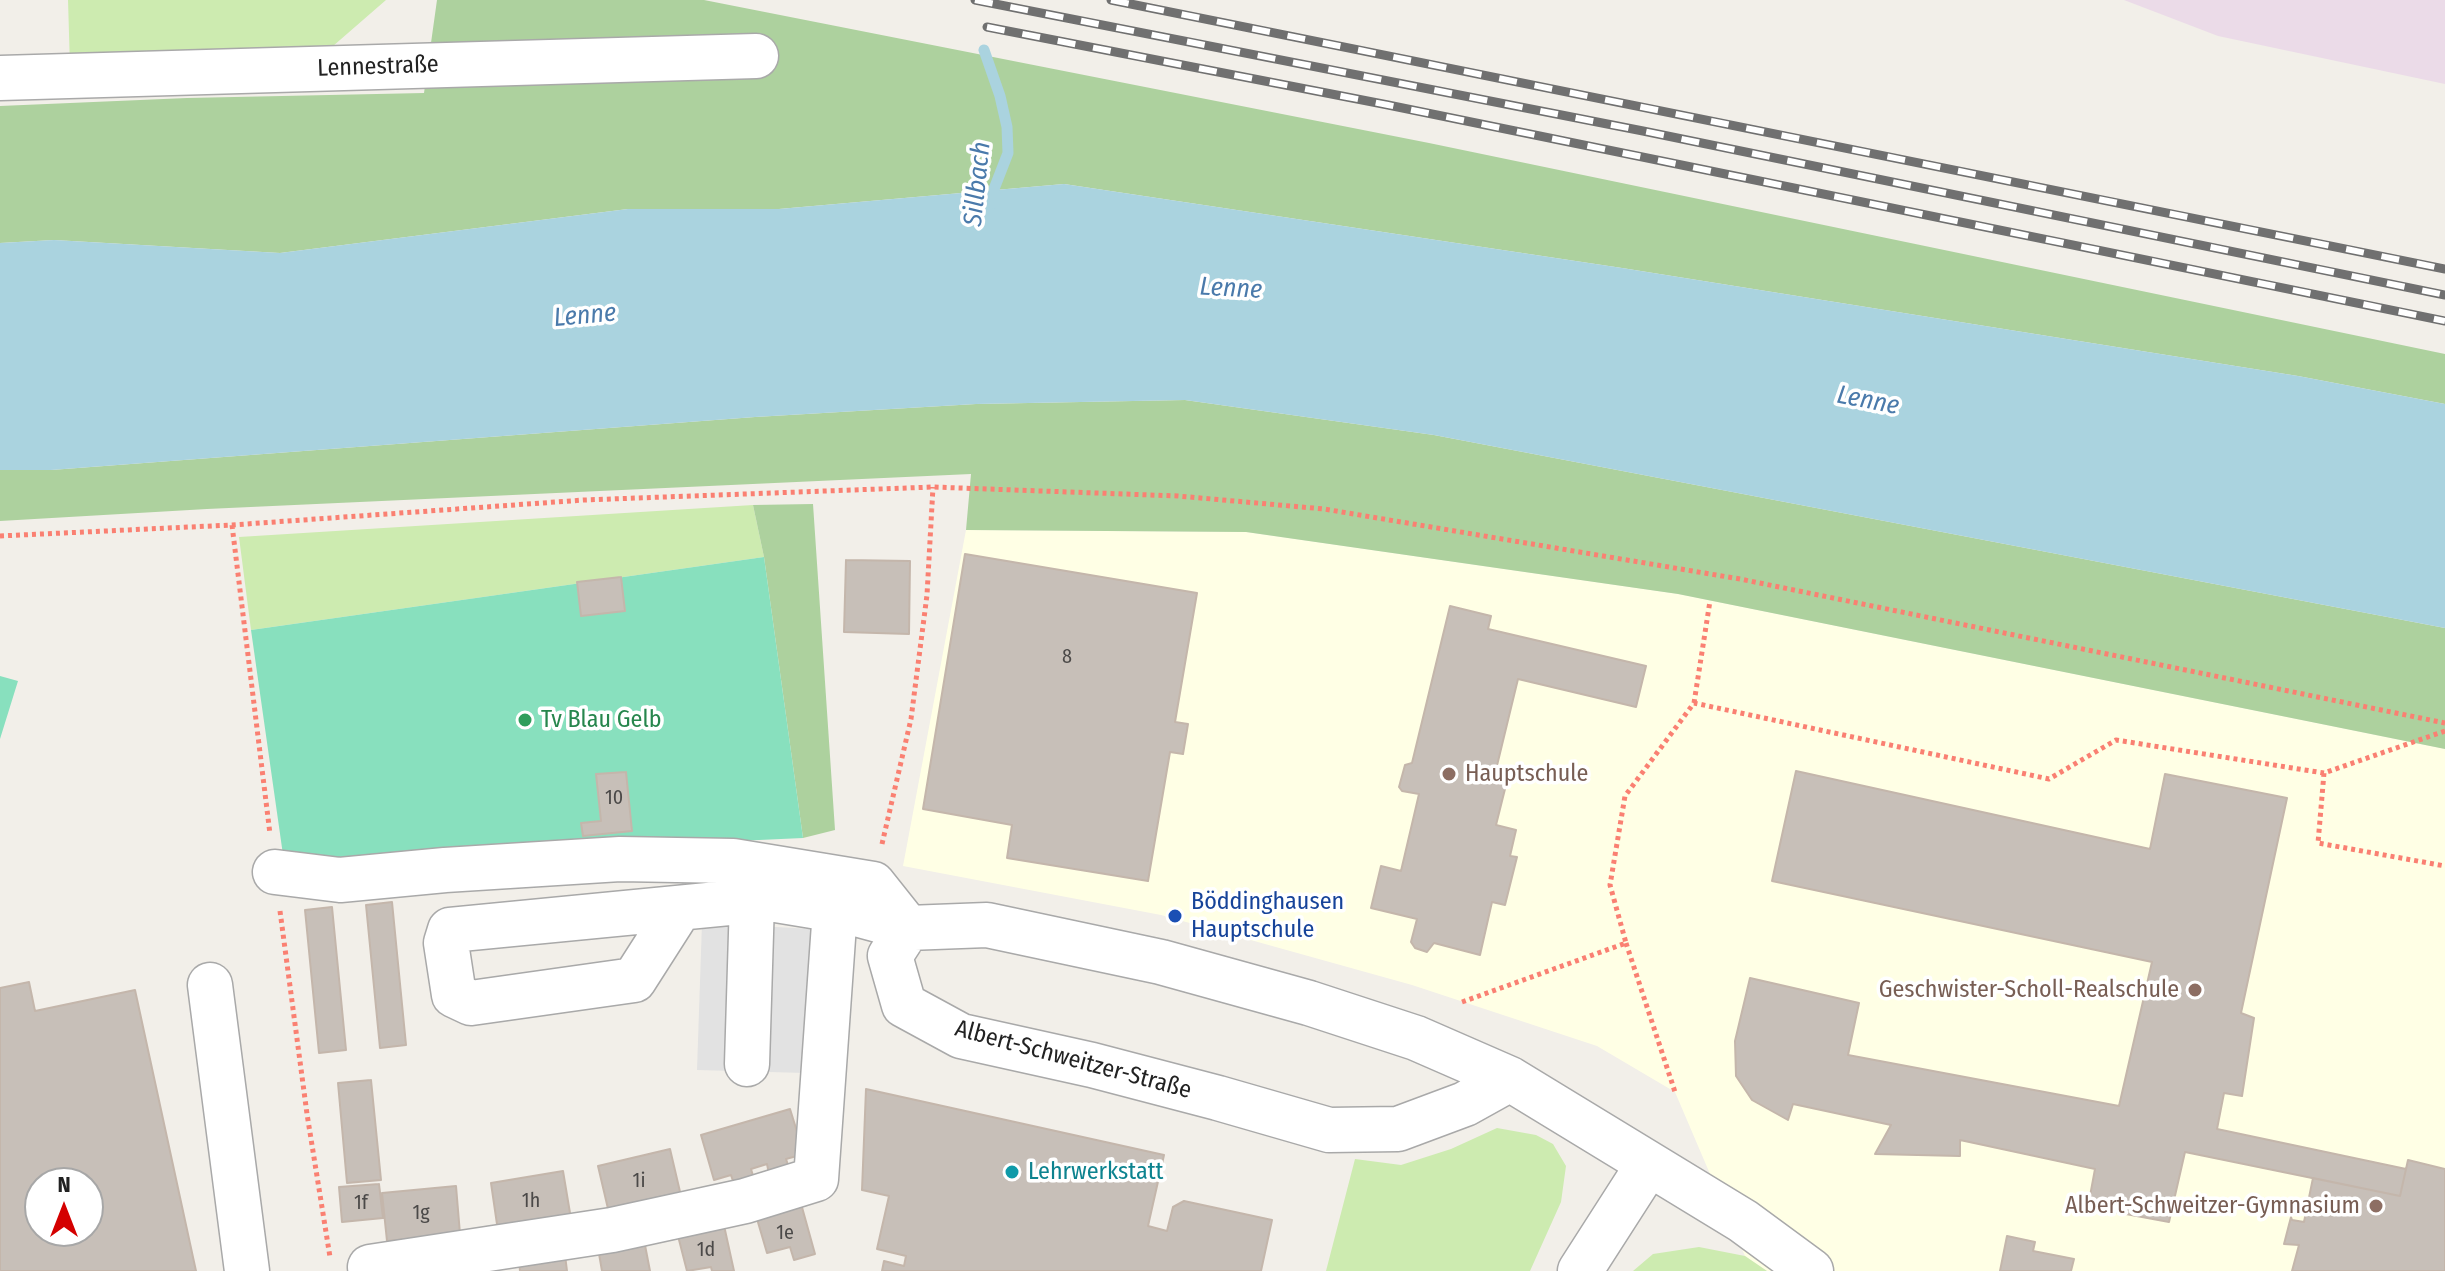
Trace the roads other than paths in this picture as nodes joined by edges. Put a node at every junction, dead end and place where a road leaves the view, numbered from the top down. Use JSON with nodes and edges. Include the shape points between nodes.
{"nodes":[{"id":1,"x":756,"y":56,"type":"dead end"},
{"id":2,"x":0,"y":78,"type":"edge"},
{"id":3,"x":275,"y":872,"type":"dead end"},
{"id":4,"x":752,"y":901,"type":"junction"},
{"id":5,"x":680,"y":908,"type":"junction"},
{"id":6,"x":835,"y":910,"type":"junction"},
{"id":7,"x":908,"y":928,"type":"junction"},
{"id":8,"x":210,"y":985,"type":"dead end"},
{"id":9,"x":747,"y":1064,"type":"dead end"},
{"id":10,"x":1510,"y":1079,"type":"junction"},
{"id":11,"x":1648,"y":1165,"type":"junction"},
{"id":12,"x":247,"y":1271,"type":"edge"},
{"id":13,"x":371,"y":1271,"type":"edge"},
{"id":14,"x":1580,"y":1271,"type":"edge"},
{"id":15,"x":1811,"y":1271,"type":"edge"}],
"edges":[{"from":1,"to":2,"type":"street","name":"Lennestraße"},
{"from":3,"to":7,"type":"street","via":[[340,880],[620,859],[733,861],[873,884]]},
{"from":4,"to":5,"type":"street"},
{"from":4,"to":6,"type":"street"},
{"from":4,"to":9,"type":"street"},
{"from":5,"to":5,"type":"street","via":[[450,930],[446,943],[454,995],[471,1003],[634,980]]},
{"from":6,"to":7,"type":"street"},
{"from":6,"to":13,"type":"street","via":[[816,1179],[745,1201],[612,1230],[370,1267]]},
{"from":7,"to":10,"type":"street","via":[[987,925],[1161,962],[1416,1038]]},
{"from":7,"to":10,"type":"street","name":"Albert-Schweitzer-Straße","via":[[890,956],[904,1005],[961,1036],[1329,1130],[1398,1129],[1465,1104]]},
{"from":8,"to":12,"type":"street"},
{"from":10,"to":11,"type":"street"},
{"from":11,"to":14,"type":"street"},
{"from":11,"to":15,"type":"street","via":[[1743,1221]]}]}
